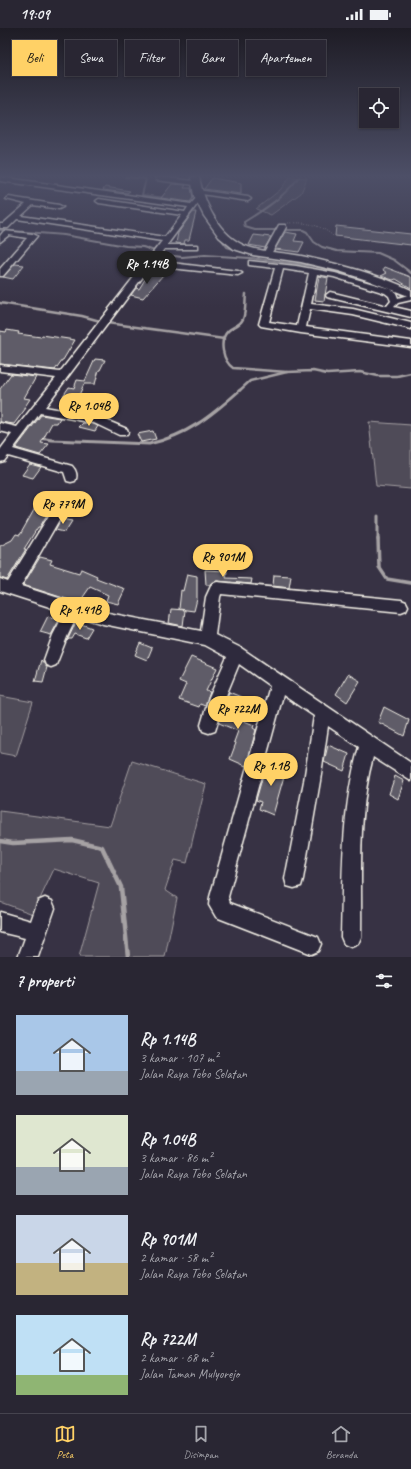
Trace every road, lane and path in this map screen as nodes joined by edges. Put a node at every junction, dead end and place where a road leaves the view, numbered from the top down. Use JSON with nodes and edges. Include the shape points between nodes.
{"nodes":[{"id":1,"x":11,"y":220,"type":"edge"},
{"id":2,"x":38,"y":220,"type":"edge"},
{"id":3,"x":182,"y":220,"type":"edge"},
{"id":4,"x":212,"y":220,"type":"edge"},
{"id":5,"x":0,"y":226,"type":"edge"},
{"id":6,"x":280,"y":229,"type":"joint"},
{"id":7,"x":333,"y":236,"type":"dead end"},
{"id":8,"x":166,"y":239,"type":"junction"},
{"id":9,"x":0,"y":240,"type":"edge"},
{"id":10,"x":195,"y":247,"type":"dead end"},
{"id":11,"x":159,"y":250,"type":"junction"},
{"id":12,"x":267,"y":254,"type":"junction"},
{"id":13,"x":148,"y":263,"type":"junction"},
{"id":14,"x":252,"y":263,"type":"dead end"},
{"id":15,"x":298,"y":264,"type":"junction"},
{"id":16,"x":280,"y":266,"type":"junction"},
{"id":17,"x":314,"y":271,"type":"junction"},
{"id":18,"x":238,"y":273,"type":"dead end"},
{"id":19,"x":0,"y":274,"type":"edge"},
{"id":20,"x":330,"y":295,"type":"dead end"},
{"id":21,"x":405,"y":298,"type":"edge"},
{"id":22,"x":306,"y":306,"type":"junction"},
{"id":23,"x":390,"y":309,"type":"junction"},
{"id":24,"x":411,"y":314,"type":"edge"},
{"id":25,"x":411,"y":326,"type":"edge"},
{"id":26,"x":301,"y":330,"type":"junction"},
{"id":27,"x":411,"y":341,"type":"edge"},
{"id":28,"x":0,"y":368,"type":"edge"},
{"id":29,"x":63,"y":376,"type":"junction"},
{"id":30,"x":37,"y":410,"type":"junction"},
{"id":31,"x":0,"y":427,"type":"edge"},
{"id":32,"x":20,"y":432,"type":"junction"},
{"id":33,"x":123,"y":432,"type":"dead end"},
{"id":34,"x":3,"y":455,"type":"edge"},
{"id":35,"x":71,"y":478,"type":"dead end"},
{"id":36,"x":65,"y":499,"type":"dead end"},
{"id":37,"x":4,"y":589,"type":"edge"},
{"id":38,"x":401,"y":606,"type":"dead end"},
{"id":39,"x":74,"y":608,"type":"junction"},
{"id":40,"x":207,"y":639,"type":"junction"},
{"id":41,"x":236,"y":653,"type":"junction"},
{"id":42,"x":51,"y":660,"type":"dead end"},
{"id":43,"x":279,"y":682,"type":"junction"},
{"id":44,"x":322,"y":713,"type":"junction"},
{"id":45,"x":209,"y":725,"type":"dead end"},
{"id":46,"x":368,"y":744,"type":"junction"},
{"id":47,"x":411,"y":773,"type":"edge"},
{"id":48,"x":294,"y":879,"type":"dead end"},
{"id":49,"x":45,"y":908,"type":"dead end"},
{"id":50,"x":0,"y":922,"type":"edge"},
{"id":51,"x":37,"y":932,"type":"junction"},
{"id":52,"x":351,"y":937,"type":"dead end"},
{"id":53,"x":311,"y":944,"type":"dead end"},
{"id":54,"x":28,"y":957,"type":"edge"}],
"edges":[{"from":1,"to":5,"type":"street","via":[[5,226]]},
{"from":2,"to":8,"type":"street"},
{"from":3,"to":8,"type":"street"},
{"from":4,"to":12,"type":"main road","via":[[228,240],[244,249]]},
{"from":6,"to":7,"type":"path","via":[[288,223],[301,223],[320,226]]},
{"from":6,"to":12,"type":"street"},
{"from":8,"to":11,"type":"street"},
{"from":9,"to":19,"type":"street","via":[[7,233],[33,236]]},
{"from":10,"to":11,"type":"street"},
{"from":11,"to":13,"type":"street"},
{"from":12,"to":15,"type":"main road"},
{"from":13,"to":18,"type":"street"},
{"from":13,"to":29,"type":"street"},
{"from":14,"to":16,"type":"street"},
{"from":15,"to":16,"type":"street"},
{"from":15,"to":17,"type":"street"},
{"from":15,"to":21,"type":"main road","via":[[386,282]]},
{"from":16,"to":26,"type":"street","via":[[264,324]]},
{"from":17,"to":21,"type":"street","via":[[335,275]]},
{"from":17,"to":22,"type":"street"},
{"from":20,"to":23,"type":"street"},
{"from":21,"to":23,"type":"street"},
{"from":22,"to":25,"type":"street","via":[[352,312]]},
{"from":22,"to":26,"type":"street"},
{"from":23,"to":24,"type":"street"},
{"from":26,"to":27,"type":"street"},
{"from":28,"to":29,"type":"street"},
{"from":29,"to":30,"type":"street"},
{"from":30,"to":32,"type":"street"},
{"from":30,"to":33,"type":"street","via":[[96,420]]},
{"from":31,"to":32,"type":"street"},
{"from":32,"to":34,"type":"street"},
{"from":34,"to":35,"type":"street","via":[[68,469]]},
{"from":36,"to":37,"type":"street"},
{"from":37,"to":39,"type":"street"},
{"from":38,"to":40,"type":"street","via":[[217,588],[213,597]]},
{"from":39,"to":40,"type":"street","via":[[103,618]]},
{"from":39,"to":42,"type":"street"},
{"from":40,"to":41,"type":"street"},
{"from":41,"to":43,"type":"street"},
{"from":41,"to":45,"type":"street"},
{"from":43,"to":44,"type":"street"},
{"from":43,"to":53,"type":"street","via":[[219,897],[223,910]]},
{"from":44,"to":46,"type":"street"},
{"from":44,"to":48,"type":"street"},
{"from":46,"to":47,"type":"street"},
{"from":46,"to":52,"type":"street","via":[[361,764],[353,837]]},
{"from":49,"to":51,"type":"street"},
{"from":50,"to":51,"type":"street"},
{"from":51,"to":54,"type":"street"}]}
